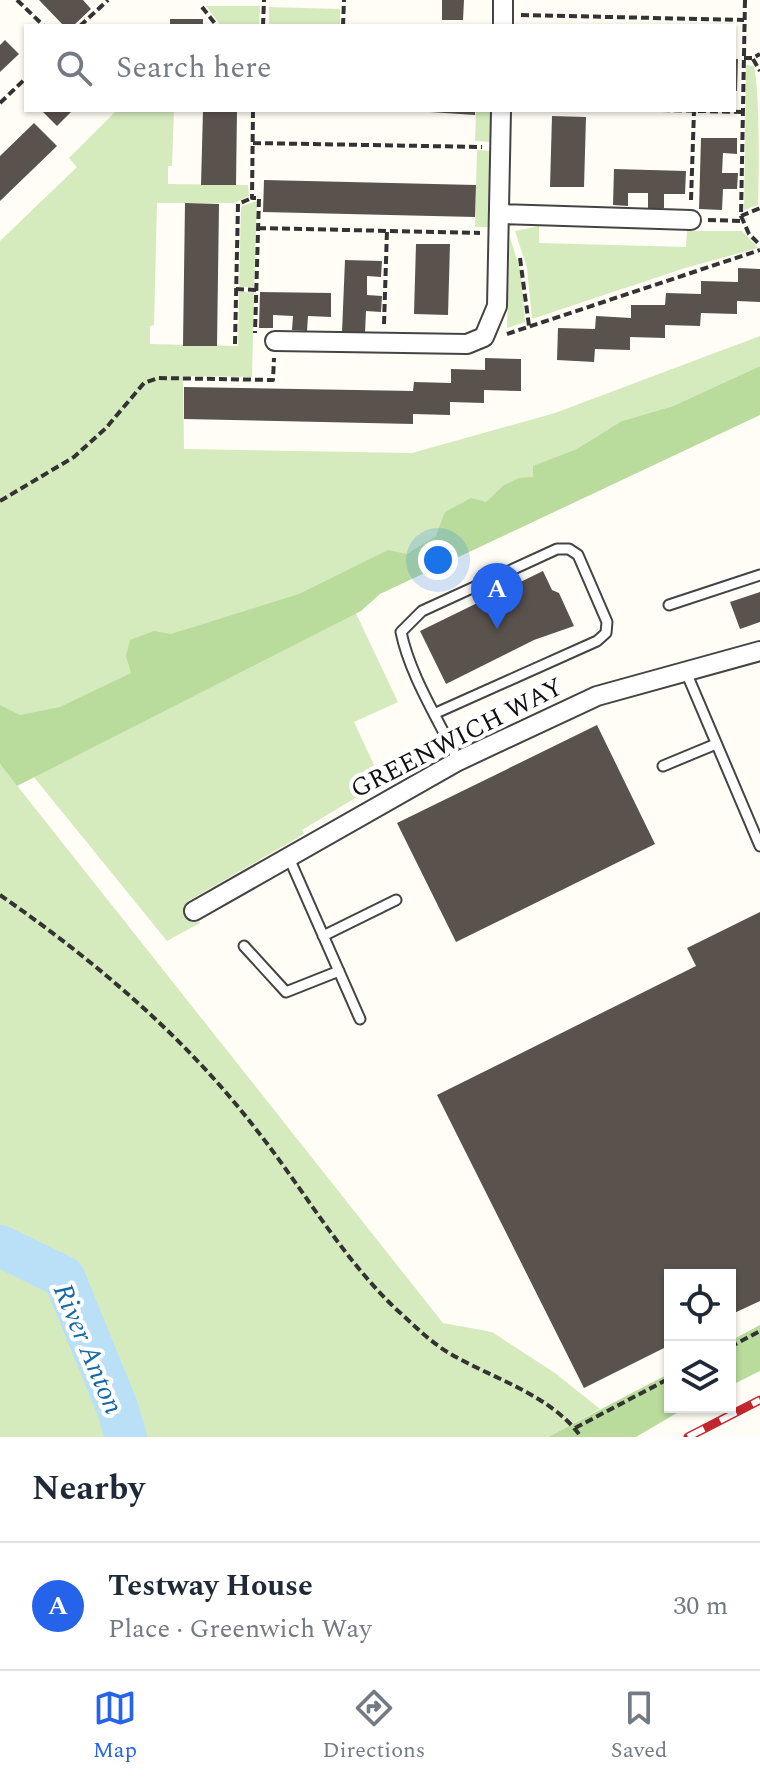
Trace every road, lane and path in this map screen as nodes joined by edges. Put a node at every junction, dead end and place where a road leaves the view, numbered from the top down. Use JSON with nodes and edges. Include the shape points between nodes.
{"nodes":[{"id":1,"x":17,"y":0,"type":"edge"},
{"id":2,"x":108,"y":0,"type":"edge"},
{"id":3,"x":264,"y":0,"type":"edge"},
{"id":4,"x":344,"y":0,"type":"edge"},
{"id":5,"x":745,"y":0,"type":"edge"},
{"id":6,"x":202,"y":7,"type":"dead end"},
{"id":7,"x":503,"y":14,"type":"edge"},
{"id":8,"x":744,"y":20,"type":"junction"},
{"id":9,"x":42,"y":24,"type":"edge"},
{"id":10,"x":82,"y":24,"type":"edge"},
{"id":11,"x":215,"y":24,"type":"edge"},
{"id":12,"x":263,"y":24,"type":"edge"},
{"id":13,"x":343,"y":24,"type":"edge"},
{"id":14,"x":760,"y":54,"type":"edge"},
{"id":15,"x":743,"y":58,"type":"junction"},
{"id":16,"x":753,"y":58,"type":"junction"},
{"id":17,"x":760,"y":71,"type":"edge"},
{"id":18,"x":24,"y":80,"type":"edge"},
{"id":19,"x":0,"y":103,"type":"edge"},
{"id":20,"x":253,"y":112,"type":"edge"},
{"id":21,"x":501,"y":112,"type":"edge"},
{"id":22,"x":694,"y":112,"type":"edge"},
{"id":23,"x":736,"y":112,"type":"edge"},
{"id":24,"x":742,"y":112,"type":"junction"},
{"id":25,"x":253,"y":143,"type":"junction"},
{"id":26,"x":500,"y":148,"type":"junction"},
{"id":27,"x":252,"y":198,"type":"junction"},
{"id":28,"x":760,"y":208,"type":"edge"},
{"id":29,"x":499,"y":214,"type":"junction"},
{"id":30,"x":742,"y":218,"type":"junction"},
{"id":31,"x":691,"y":220,"type":"junction"},
{"id":32,"x":258,"y":228,"type":"junction"},
{"id":33,"x":387,"y":230,"type":"junction"},
{"id":34,"x":498,"y":233,"type":"junction"},
{"id":35,"x":760,"y":247,"type":"edge"},
{"id":36,"x":519,"y":255,"type":"dead end"},
{"id":37,"x":236,"y":289,"type":"junction"},
{"id":38,"x":256,"y":290,"type":"junction"},
{"id":39,"x":529,"y":326,"type":"junction"},
{"id":40,"x":488,"y":332,"type":"junction"},
{"id":41,"x":275,"y":341,"type":"junction"},
{"id":42,"x":384,"y":342,"type":"junction"},
{"id":43,"x":235,"y":344,"type":"dead end"},
{"id":44,"x":0,"y":501,"type":"edge"},
{"id":45,"x":760,"y":575,"type":"edge"},
{"id":46,"x":669,"y":605,"type":"dead end"},
{"id":47,"x":760,"y":651,"type":"edge"},
{"id":48,"x":686,"y":672,"type":"junction"},
{"id":49,"x":436,"y":713,"type":"junction"},
{"id":50,"x":716,"y":744,"type":"junction"},
{"id":51,"x":458,"y":761,"type":"junction"},
{"id":52,"x":663,"y":766,"type":"dead end"},
{"id":53,"x":760,"y":846,"type":"edge"},
{"id":54,"x":289,"y":858,"type":"junction"},
{"id":55,"x":0,"y":895,"type":"edge"},
{"id":56,"x":396,"y":900,"type":"dead end"},
{"id":57,"x":194,"y":911,"type":"dead end"},
{"id":58,"x":323,"y":936,"type":"junction"},
{"id":59,"x":244,"y":946,"type":"dead end"},
{"id":60,"x":339,"y":971,"type":"junction"},
{"id":61,"x":360,"y":1019,"type":"dead end"},
{"id":62,"x":760,"y":1331,"type":"edge"},
{"id":63,"x":736,"y":1344,"type":"edge"},
{"id":64,"x":664,"y":1381,"type":"edge"},
{"id":65,"x":575,"y":1428,"type":"junction"},
{"id":66,"x":581,"y":1437,"type":"edge"}],
"edges":[{"from":1,"to":9,"type":"path"},
{"from":2,"to":10,"type":"path"},
{"from":3,"to":12,"type":"path"},
{"from":4,"to":13,"type":"path"},
{"from":5,"to":8,"type":"path"},
{"from":6,"to":11,"type":"path"},
{"from":7,"to":8,"type":"path"},
{"from":8,"to":15,"type":"path"},
{"from":14,"to":16,"type":"path"},
{"from":15,"to":16,"type":"path"},
{"from":15,"to":24,"type":"path"},
{"from":16,"to":17,"type":"path"},
{"from":18,"to":19,"type":"path"},
{"from":20,"to":25,"type":"path"},
{"from":21,"to":26,"type":"street"},
{"from":22,"to":31,"type":"path"},
{"from":23,"to":24,"type":"path"},
{"from":24,"to":30,"type":"path"},
{"from":25,"to":26,"type":"path"},
{"from":25,"to":27,"type":"path"},
{"from":26,"to":29,"type":"street"},
{"from":27,"to":32,"type":"path","via":[[259,198]]},
{"from":27,"to":37,"type":"path","via":[[238,204]]},
{"from":28,"to":30,"type":"path"},
{"from":29,"to":31,"type":"street"},
{"from":29,"to":34,"type":"street"},
{"from":30,"to":31,"type":"path"},
{"from":30,"to":35,"type":"path"},
{"from":32,"to":33,"type":"path"},
{"from":32,"to":38,"type":"path"},
{"from":33,"to":34,"type":"path"},
{"from":33,"to":42,"type":"path"},
{"from":34,"to":40,"type":"street","via":[[497,306]]},
{"from":35,"to":39,"type":"path"},
{"from":36,"to":39,"type":"path"},
{"from":37,"to":38,"type":"path"},
{"from":37,"to":43,"type":"path"},
{"from":38,"to":41,"type":"path","via":[[254,340]]},
{"from":39,"to":40,"type":"path","via":[[507,334]]},
{"from":40,"to":42,"type":"street","via":[[467,344]]},
{"from":41,"to":42,"type":"street"},
{"from":41,"to":44,"type":"path","via":[[273,380],[158,378],[144,383],[93,441]]},
{"from":45,"to":46,"type":"lane"},
{"from":47,"to":48,"type":"street","name":"GREENWICH WAY"},
{"from":48,"to":50,"type":"lane"},
{"from":48,"to":51,"type":"street","name":"GREENWICH WAY","via":[[597,696]]},
{"from":49,"to":49,"type":"lane","via":[[404,645],[401,632],[408,620],[557,549],[578,555],[607,622],[606,633]]},
{"from":49,"to":51,"type":"lane"},
{"from":50,"to":52,"type":"lane"},
{"from":50,"to":53,"type":"lane"},
{"from":51,"to":54,"type":"street","name":"GREENWICH WAY"},
{"from":54,"to":57,"type":"street","name":"GREENWICH WAY"},
{"from":54,"to":58,"type":"lane"},
{"from":55,"to":65,"type":"path","via":[[106,973],[178,1041],[254,1126],[385,1298],[425,1336]]},
{"from":56,"to":58,"type":"lane"},
{"from":58,"to":60,"type":"lane"},
{"from":59,"to":60,"type":"lane","via":[[286,992]]},
{"from":60,"to":61,"type":"lane"},
{"from":62,"to":63,"type":"path"},
{"from":64,"to":65,"type":"path"},
{"from":65,"to":66,"type":"path"}]}
